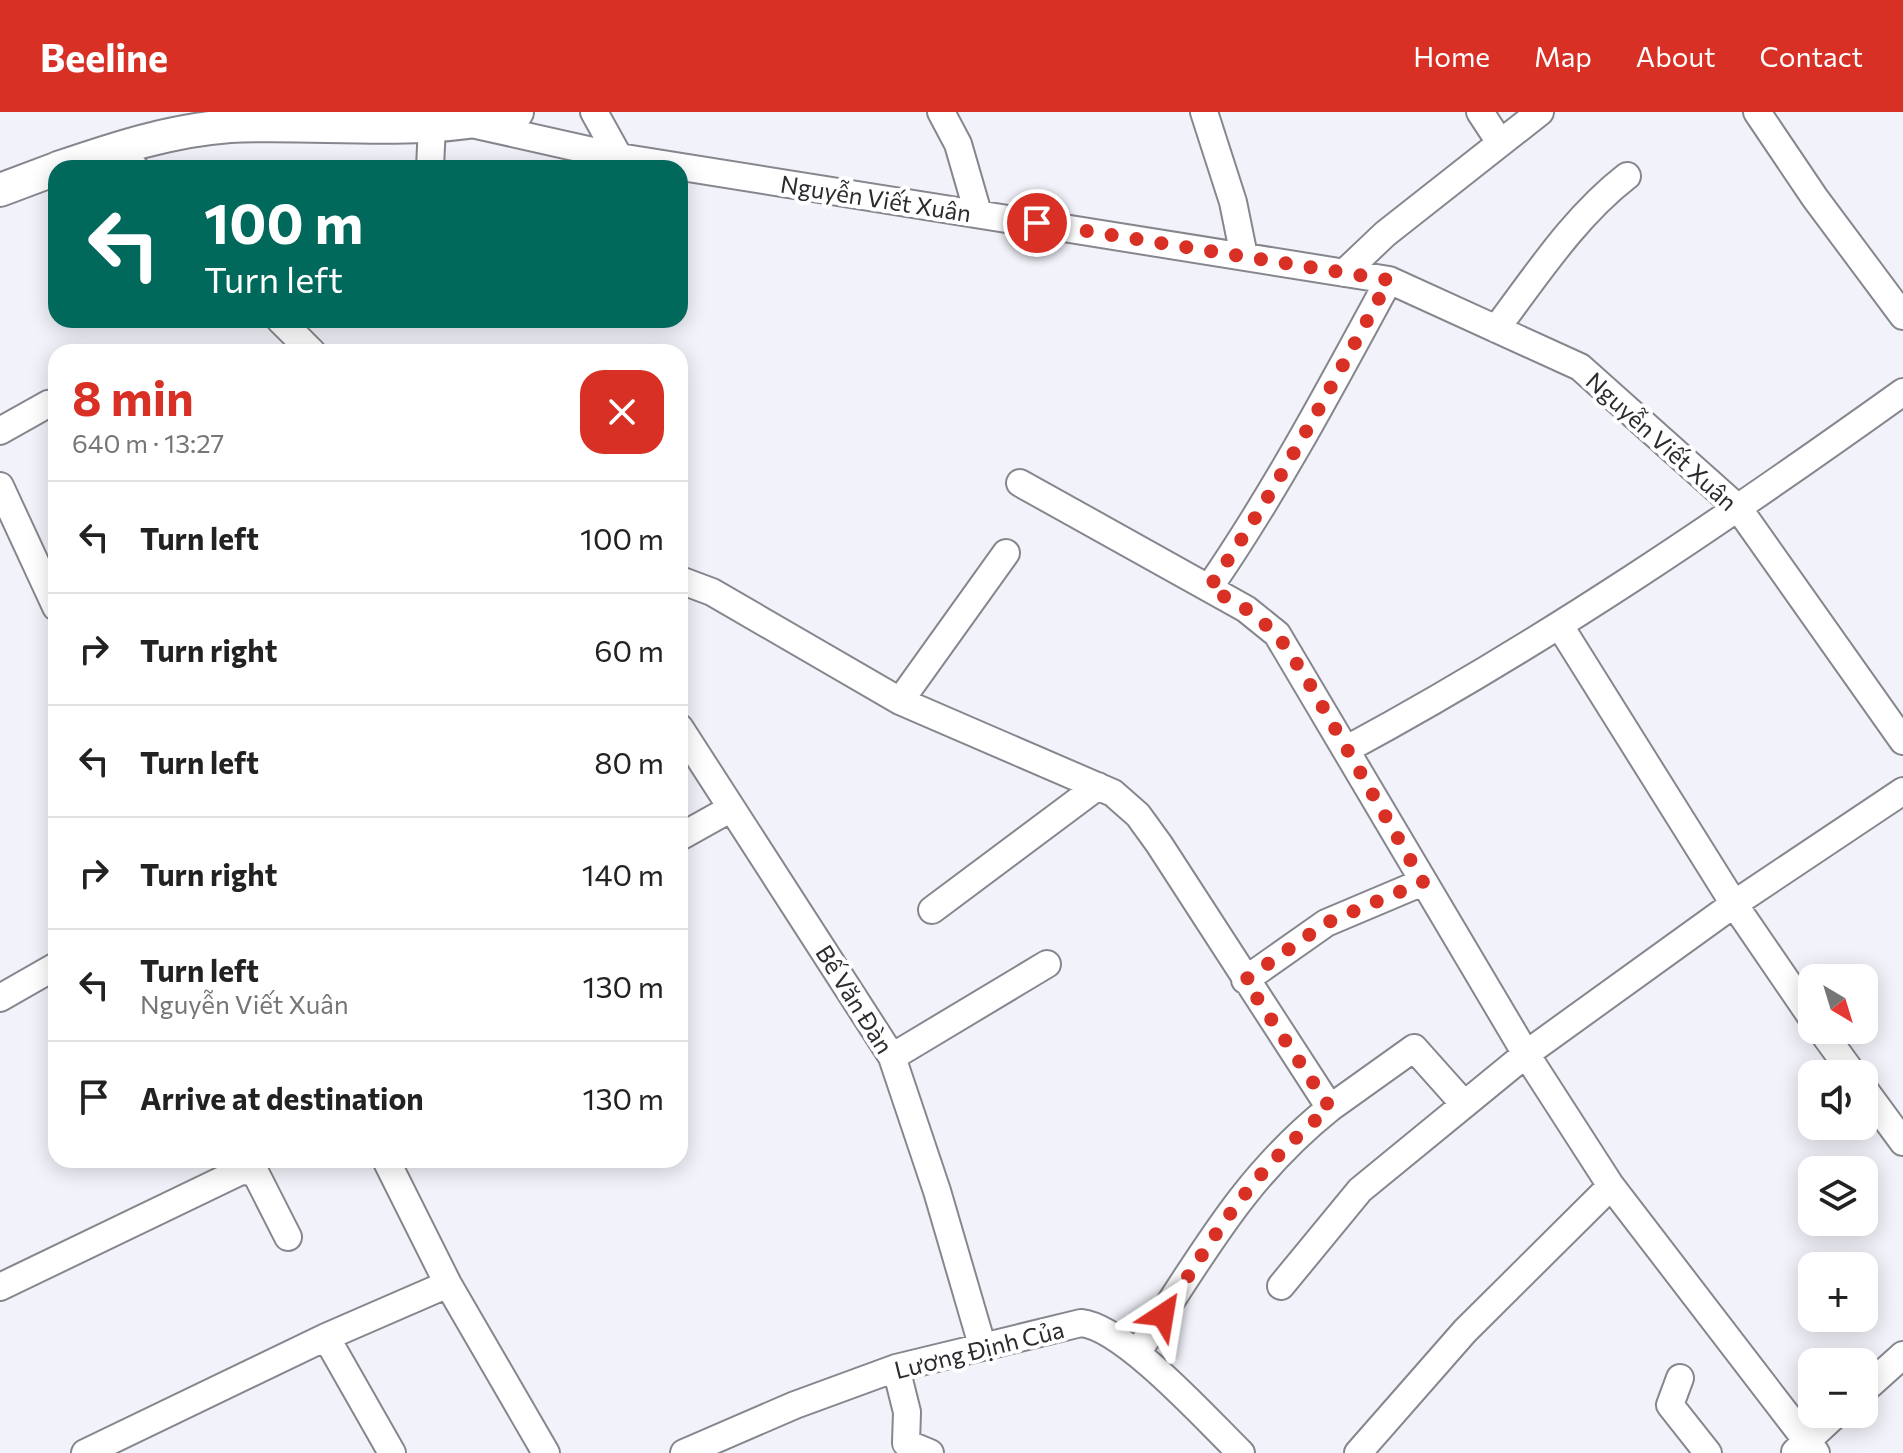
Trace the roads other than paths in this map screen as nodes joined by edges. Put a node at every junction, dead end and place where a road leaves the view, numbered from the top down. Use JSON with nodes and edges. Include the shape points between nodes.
{"nodes":[{"id":1,"x":517,"y":112,"type":"edge"},
{"id":2,"x":594,"y":112,"type":"edge"},
{"id":3,"x":941,"y":112,"type":"edge"},
{"id":4,"x":1204,"y":112,"type":"edge"},
{"id":5,"x":1480,"y":112,"type":"edge"},
{"id":6,"x":1540,"y":112,"type":"edge"},
{"id":7,"x":1757,"y":112,"type":"edge"},
{"id":8,"x":472,"y":124,"type":"junction"},
{"id":9,"x":432,"y":125,"type":"junction"},
{"id":10,"x":1499,"y":141,"type":"junction"},
{"id":11,"x":619,"y":157,"type":"junction"},
{"id":12,"x":126,"y":158,"type":"edge"},
{"id":13,"x":430,"y":160,"type":"edge"},
{"id":14,"x":638,"y":160,"type":"edge"},
{"id":15,"x":688,"y":168,"type":"edge"},
{"id":16,"x":48,"y":171,"type":"edge"},
{"id":17,"x":1627,"y":176,"type":"dead end"},
{"id":18,"x":0,"y":190,"type":"edge"},
{"id":19,"x":978,"y":213,"type":"junction"},
{"id":20,"x":1244,"y":256,"type":"junction"},
{"id":21,"x":1344,"y":273,"type":"junction"},
{"id":22,"x":1389,"y":280,"type":"junction"},
{"id":23,"x":1903,"y":316,"type":"edge"},
{"id":24,"x":288,"y":328,"type":"edge"},
{"id":25,"x":1496,"y":329,"type":"junction"},
{"id":26,"x":304,"y":344,"type":"edge"},
{"id":27,"x":1903,"y":392,"type":"edge"},
{"id":28,"x":48,"y":407,"type":"edge"},
{"id":29,"x":0,"y":431,"type":"edge"},
{"id":30,"x":1020,"y":483,"type":"dead end"},
{"id":31,"x":0,"y":486,"type":"edge"},
{"id":32,"x":1739,"y":509,"type":"junction"},
{"id":33,"x":1006,"y":553,"type":"dead end"},
{"id":34,"x":688,"y":583,"type":"edge"},
{"id":35,"x":1209,"y":588,"type":"junction"},
{"id":36,"x":48,"y":590,"type":"edge"},
{"id":37,"x":1560,"y":626,"type":"junction"},
{"id":38,"x":900,"y":701,"type":"junction"},
{"id":39,"x":688,"y":741,"type":"edge"},
{"id":40,"x":1903,"y":741,"type":"edge"},
{"id":41,"x":1347,"y":749,"type":"junction"},
{"id":42,"x":1098,"y":786,"type":"junction"},
{"id":43,"x":1903,"y":791,"type":"edge"},
{"id":44,"x":730,"y":809,"type":"junction"},
{"id":45,"x":688,"y":833,"type":"edge"},
{"id":46,"x":1423,"y":882,"type":"junction"},
{"id":47,"x":1734,"y":904,"type":"junction"},
{"id":48,"x":932,"y":910,"type":"dead end"},
{"id":49,"x":1047,"y":964,"type":"dead end"},
{"id":50,"x":48,"y":971,"type":"edge"},
{"id":51,"x":1245,"y":980,"type":"junction"},
{"id":52,"x":0,"y":998,"type":"edge"},
{"id":53,"x":1798,"y":998,"type":"edge"},
{"id":54,"x":1526,"y":1054,"type":"junction"},
{"id":55,"x":892,"y":1057,"type":"junction"},
{"id":56,"x":1464,"y":1104,"type":"junction"},
{"id":57,"x":1330,"y":1108,"type":"junction"},
{"id":58,"x":1878,"y":1108,"type":"edge"},
{"id":59,"x":1903,"y":1142,"type":"edge"},
{"id":60,"x":390,"y":1168,"type":"edge"},
{"id":61,"x":1611,"y":1186,"type":"junction"},
{"id":62,"x":288,"y":1237,"type":"dead end"},
{"id":63,"x":448,"y":1284,"type":"junction"},
{"id":64,"x":1281,"y":1286,"type":"dead end"},
{"id":65,"x":0,"y":1287,"type":"edge"},
{"id":66,"x":326,"y":1337,"type":"junction"},
{"id":67,"x":982,"y":1345,"type":"junction"},
{"id":68,"x":1137,"y":1353,"type":"junction"},
{"id":69,"x":1903,"y":1355,"type":"edge"},
{"id":70,"x":896,"y":1368,"type":"junction"},
{"id":71,"x":1878,"y":1377,"type":"edge"},
{"id":72,"x":1680,"y":1378,"type":"dead end"},
{"id":73,"x":1824,"y":1428,"type":"edge"},
{"id":74,"x":904,"y":1448,"type":"edge"},
{"id":75,"x":1805,"y":1449,"type":"edge"},
{"id":76,"x":91,"y":1452,"type":"edge"},
{"id":77,"x":392,"y":1453,"type":"edge"},
{"id":78,"x":546,"y":1453,"type":"edge"},
{"id":79,"x":684,"y":1453,"type":"edge"},
{"id":80,"x":930,"y":1453,"type":"edge"},
{"id":81,"x":1241,"y":1453,"type":"edge"},
{"id":82,"x":1358,"y":1453,"type":"edge"},
{"id":83,"x":1708,"y":1453,"type":"edge"}],
"edges":[{"from":1,"to":8,"type":"main road"},
{"from":2,"to":11,"type":"street"},
{"from":3,"to":19,"type":"street","via":[[958,144]]},
{"from":4,"to":20,"type":"street"},
{"from":5,"to":10,"type":"street"},
{"from":6,"to":10,"type":"street"},
{"from":7,"to":23,"type":"street"},
{"from":8,"to":9,"type":"main road"},
{"from":8,"to":11,"type":"street","name":"Nguyễn Viết Xuân"},
{"from":9,"to":12,"type":"main road","via":[[231,126]]},
{"from":9,"to":13,"type":"street"},
{"from":10,"to":21,"type":"street"},
{"from":11,"to":14,"type":"street","name":"Nguyễn Viết Xuân"},
{"from":15,"to":19,"type":"street","name":"Nguyễn Viết Xuân"},
{"from":16,"to":18,"type":"main road"},
{"from":17,"to":25,"type":"street","via":[[1574,227]]},
{"from":19,"to":20,"type":"street","name":"Nguyễn Viết Xuân"},
{"from":20,"to":21,"type":"street","name":"Nguyễn Viết Xuân"},
{"from":21,"to":22,"type":"street","name":"Nguyễn Viết Xuân"},
{"from":22,"to":25,"type":"street","name":"Nguyễn Viết Xuân"},
{"from":22,"to":35,"type":"street","via":[[1312,426]]},
{"from":24,"to":26,"type":"street"},
{"from":25,"to":32,"type":"street","name":"Nguyễn Viết Xuân","via":[[1580,367]]},
{"from":27,"to":32,"type":"street"},
{"from":28,"to":29,"type":"street"},
{"from":30,"to":35,"type":"street"},
{"from":31,"to":36,"type":"street"},
{"from":32,"to":37,"type":"street"},
{"from":32,"to":40,"type":"street","name":"Nguyễn Viết Xuân"},
{"from":33,"to":38,"type":"street"},
{"from":34,"to":38,"type":"street"},
{"from":35,"to":41,"type":"street","via":[[1277,634]]},
{"from":37,"to":41,"type":"street"},
{"from":37,"to":47,"type":"street"},
{"from":38,"to":42,"type":"street"},
{"from":39,"to":44,"type":"street","name":"Bế Văn Đàn"},
{"from":41,"to":46,"type":"street"},
{"from":42,"to":48,"type":"street"},
{"from":42,"to":51,"type":"street","via":[[1138,815]]},
{"from":43,"to":47,"type":"street"},
{"from":44,"to":45,"type":"street"},
{"from":44,"to":55,"type":"street","name":"Bế Văn Đàn"},
{"from":46,"to":51,"type":"street","via":[[1326,923]]},
{"from":46,"to":54,"type":"street"},
{"from":47,"to":53,"type":"street"},
{"from":47,"to":54,"type":"street"},
{"from":49,"to":55,"type":"street"},
{"from":50,"to":52,"type":"street"},
{"from":51,"to":57,"type":"street"},
{"from":54,"to":56,"type":"street"},
{"from":54,"to":61,"type":"street"},
{"from":55,"to":67,"type":"street","name":"Bế Văn Đàn"},
{"from":56,"to":57,"type":"street","via":[[1414,1048]]},
{"from":56,"to":64,"type":"street","via":[[1360,1190]]},
{"from":57,"to":68,"type":"street","via":[[1285,1146],[1236,1202]]},
{"from":58,"to":59,"type":"street"},
{"from":60,"to":63,"type":"street"},
{"from":61,"to":75,"type":"street"},
{"from":61,"to":82,"type":"street","via":[[1465,1331]]},
{"from":62,"to":65,"type":"street","via":[[255,1172],[241,1171]]},
{"from":63,"to":66,"type":"street"},
{"from":63,"to":78,"type":"street"},
{"from":66,"to":76,"type":"street"},
{"from":66,"to":77,"type":"street"},
{"from":67,"to":68,"type":"street","name":"Lương Định Của","via":[[1081,1323],[1098,1327]]},
{"from":67,"to":70,"type":"street","name":"Lương Định Của"},
{"from":68,"to":81,"type":"street","name":"Lương Định Của"},
{"from":69,"to":71,"type":"street"},
{"from":70,"to":74,"type":"street","via":[[905,1396]]},
{"from":70,"to":79,"type":"street","name":"Lương Định Của"},
{"from":72,"to":83,"type":"street","via":[[1670,1405]]},
{"from":73,"to":75,"type":"street"},
{"from":74,"to":80,"type":"street"}]}
